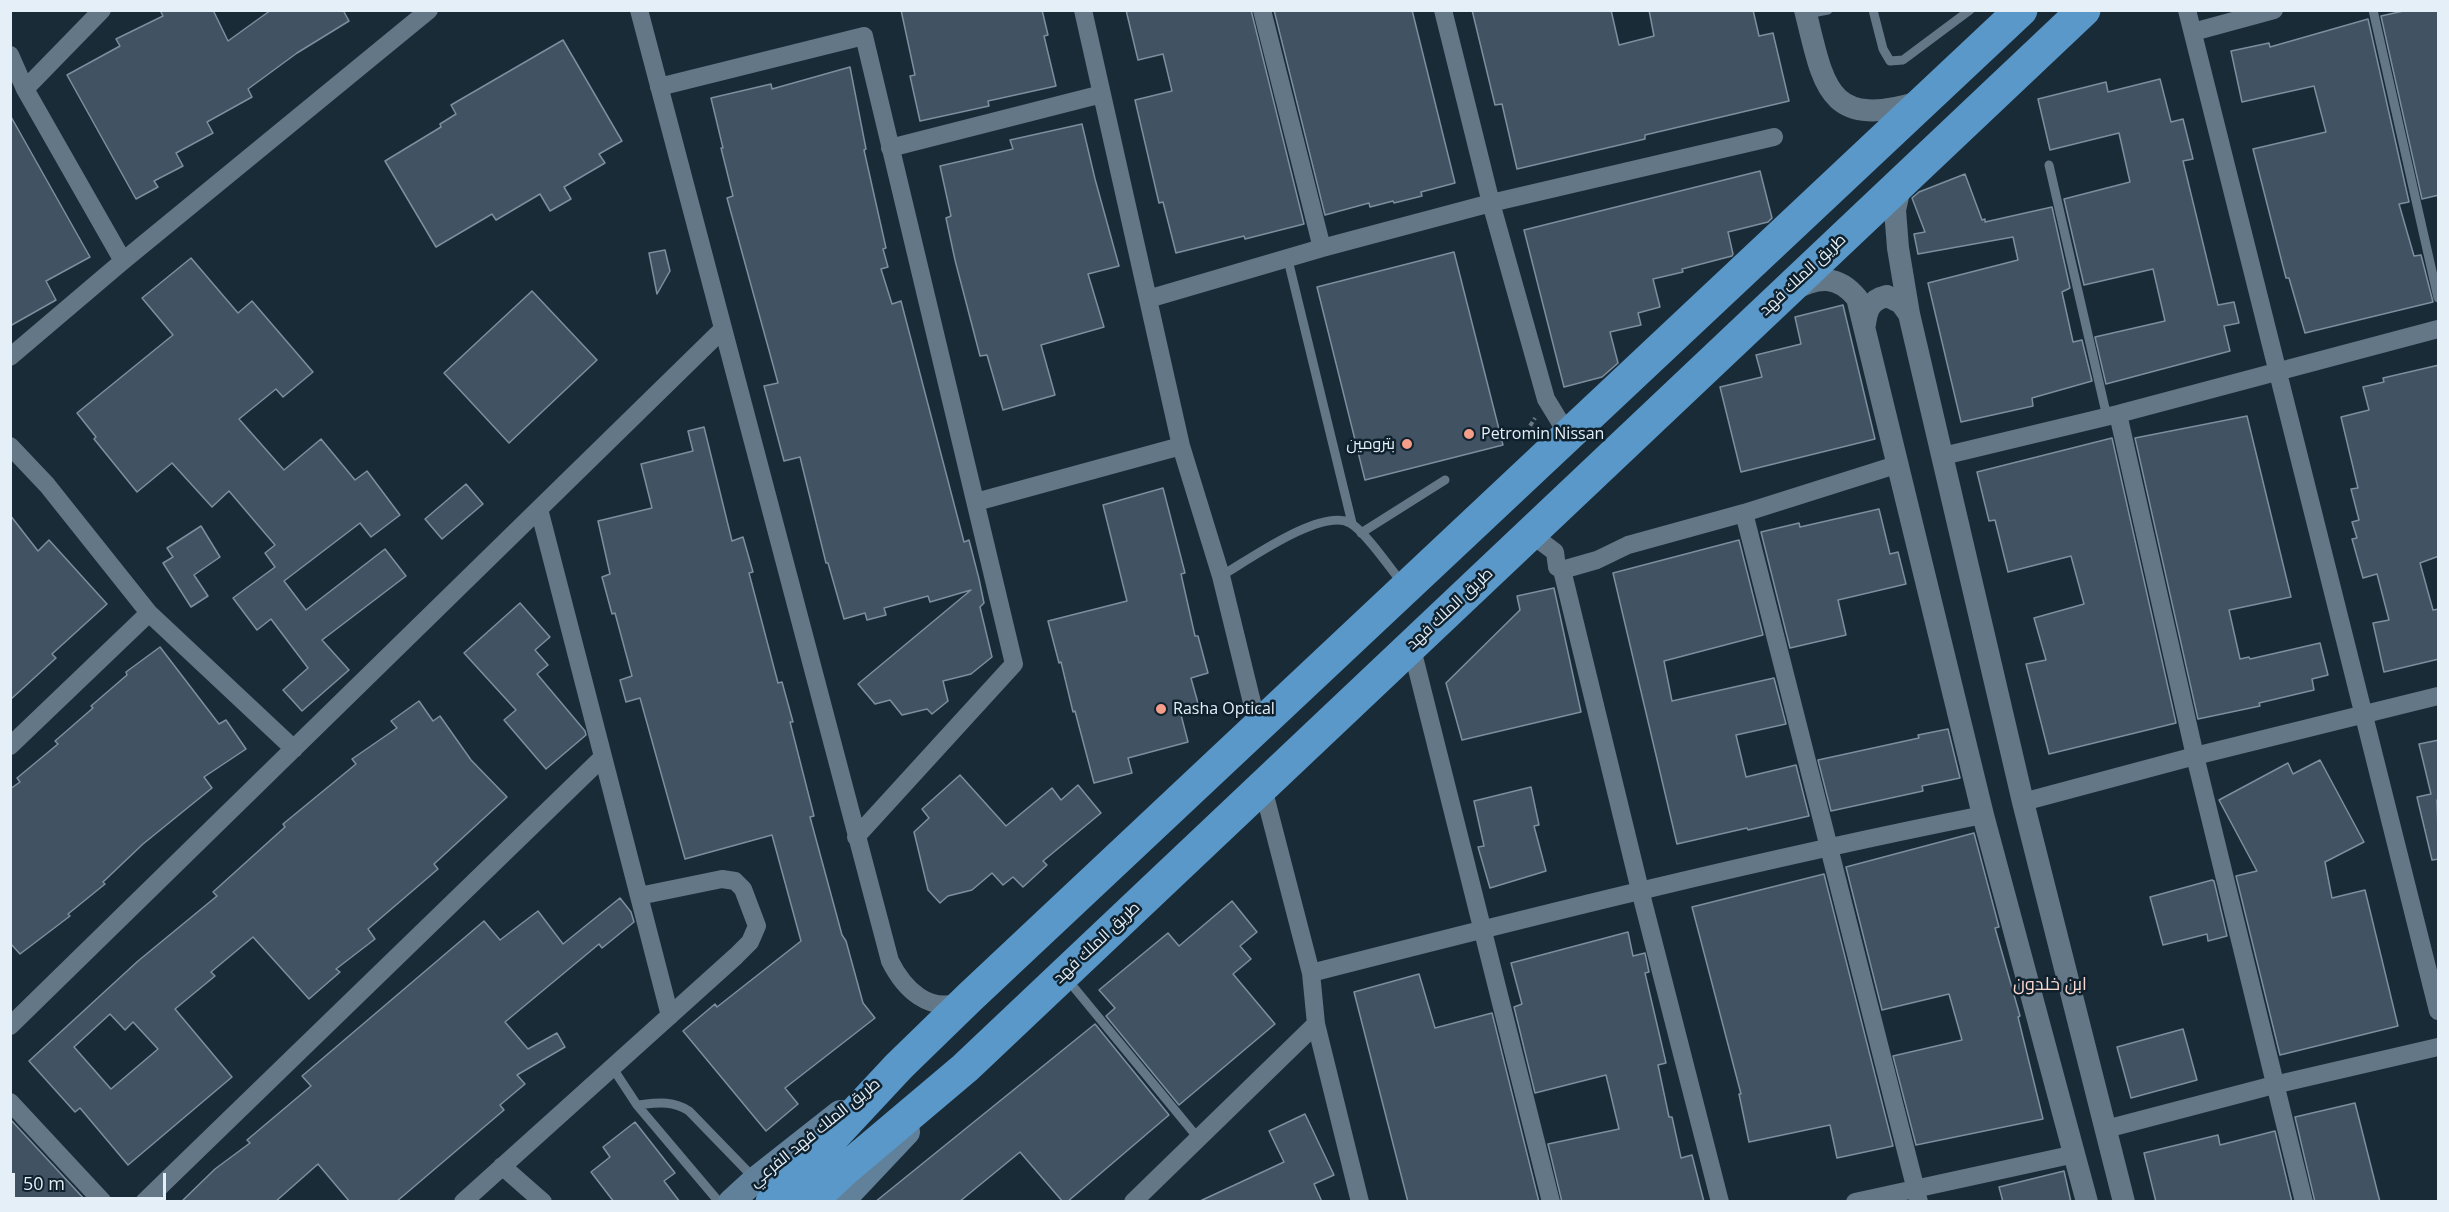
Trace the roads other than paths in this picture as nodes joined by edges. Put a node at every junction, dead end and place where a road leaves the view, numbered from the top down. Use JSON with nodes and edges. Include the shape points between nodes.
{"nodes":[{"id":1,"x":102,"y":10,"type":"edge"},
{"id":2,"x":429,"y":10,"type":"edge"},
{"id":3,"x":639,"y":10,"type":"edge"},
{"id":4,"x":1083,"y":10,"type":"edge"},
{"id":5,"x":1262,"y":10,"type":"edge"},
{"id":6,"x":1443,"y":10,"type":"edge"},
{"id":7,"x":1828,"y":10,"type":"edge"},
{"id":8,"x":1874,"y":10,"type":"edge"},
{"id":9,"x":1970,"y":10,"type":"edge"},
{"id":10,"x":2084,"y":10,"type":"edge"},
{"id":11,"x":2187,"y":10,"type":"edge"},
{"id":12,"x":2274,"y":10,"type":"edge"},
{"id":13,"x":2373,"y":10,"type":"edge"},
{"id":14,"x":2020,"y":11,"type":"edge"},
{"id":15,"x":1806,"y":12,"type":"edge"},
{"id":16,"x":2193,"y":32,"type":"junction"},
{"id":17,"x":10,"y":55,"type":"edge"},
{"id":18,"x":659,"y":87,"type":"junction"},
{"id":19,"x":25,"y":89,"type":"junction"},
{"id":20,"x":1101,"y":94,"type":"junction"},
{"id":21,"x":1923,"y":101,"type":"junction"},
{"id":22,"x":1774,"y":137,"type":"dead end"},
{"id":23,"x":890,"y":148,"type":"junction"},
{"id":24,"x":2049,"y":165,"type":"dead end"},
{"id":25,"x":1901,"y":183,"type":"junction"},
{"id":26,"x":1491,"y":203,"type":"junction"},
{"id":27,"x":1322,"y":249,"type":"junction"},
{"id":28,"x":1288,"y":260,"type":"junction"},
{"id":29,"x":123,"y":261,"type":"junction"},
{"id":30,"x":1779,"y":298,"type":"junction"},
{"id":31,"x":2439,"y":298,"type":"edge"},
{"id":32,"x":1148,"y":299,"type":"junction"},
{"id":33,"x":1909,"y":314,"type":"junction"},
{"id":34,"x":1865,"y":324,"type":"junction"},
{"id":35,"x":723,"y":329,"type":"junction"},
{"id":36,"x":2439,"y":329,"type":"edge"},
{"id":37,"x":10,"y":357,"type":"edge"},
{"id":38,"x":2278,"y":371,"type":"junction"},
{"id":39,"x":2113,"y":415,"type":"junction"},
{"id":40,"x":1568,"y":435,"type":"junction"},
{"id":41,"x":10,"y":446,"type":"edge"},
{"id":42,"x":1181,"y":446,"type":"junction"},
{"id":43,"x":1943,"y":456,"type":"junction"},
{"id":44,"x":1899,"y":464,"type":"junction"},
{"id":45,"x":1445,"y":480,"type":"dead end"},
{"id":46,"x":976,"y":502,"type":"junction"},
{"id":47,"x":539,"y":509,"type":"junction"},
{"id":48,"x":1744,"y":513,"type":"junction"},
{"id":49,"x":1352,"y":523,"type":"junction"},
{"id":50,"x":1361,"y":533,"type":"junction"},
{"id":51,"x":1531,"y":534,"type":"junction"},
{"id":52,"x":1562,"y":570,"type":"junction"},
{"id":53,"x":1221,"y":576,"type":"junction"},
{"id":54,"x":1406,"y":587,"type":"junction"},
{"id":55,"x":149,"y":613,"type":"junction"},
{"id":56,"x":1411,"y":645,"type":"junction"},
{"id":57,"x":2439,"y":696,"type":"edge"},
{"id":58,"x":2364,"y":715,"type":"junction"},
{"id":59,"x":1258,"y":727,"type":"junction"},
{"id":60,"x":10,"y":746,"type":"edge"},
{"id":61,"x":294,"y":749,"type":"junction"},
{"id":62,"x":2195,"y":756,"type":"junction"},
{"id":63,"x":603,"y":757,"type":"junction"},
{"id":64,"x":1263,"y":788,"type":"junction"},
{"id":65,"x":2023,"y":802,"type":"junction"},
{"id":66,"x":1983,"y":814,"type":"junction"},
{"id":67,"x":856,"y":837,"type":"junction"},
{"id":68,"x":1827,"y":846,"type":"junction"},
{"id":69,"x":1640,"y":890,"type":"junction"},
{"id":70,"x":639,"y":896,"type":"junction"},
{"id":71,"x":1483,"y":929,"type":"junction"},
{"id":72,"x":1311,"y":973,"type":"junction"},
{"id":73,"x":1063,"y":975,"type":"junction"},
{"id":74,"x":970,"y":997,"type":"junction"},
{"id":75,"x":2439,"y":1011,"type":"edge"},
{"id":76,"x":670,"y":1016,"type":"junction"},
{"id":77,"x":1316,"y":1024,"type":"junction"},
{"id":78,"x":10,"y":1026,"type":"edge"},
{"id":79,"x":2439,"y":1047,"type":"edge"},
{"id":80,"x":612,"y":1067,"type":"junction"},
{"id":81,"x":965,"y":1068,"type":"junction"},
{"id":82,"x":2274,"y":1085,"type":"junction"},
{"id":83,"x":10,"y":1102,"type":"edge"},
{"id":84,"x":637,"y":1105,"type":"junction"},
{"id":85,"x":2106,"y":1129,"type":"junction"},
{"id":86,"x":1198,"y":1138,"type":"junction"},
{"id":87,"x":2075,"y":1154,"type":"junction"},
{"id":88,"x":502,"y":1166,"type":"junction"},
{"id":89,"x":764,"y":1191,"type":"edge"},
{"id":90,"x":1917,"y":1194,"type":"edge"},
{"id":91,"x":1138,"y":1199,"type":"edge"},
{"id":92,"x":103,"y":1202,"type":"edge"},
{"id":93,"x":144,"y":1202,"type":"edge"},
{"id":94,"x":463,"y":1202,"type":"edge"},
{"id":95,"x":543,"y":1202,"type":"edge"},
{"id":96,"x":719,"y":1202,"type":"edge"},
{"id":97,"x":731,"y":1202,"type":"edge"},
{"id":98,"x":810,"y":1202,"type":"edge"},
{"id":99,"x":842,"y":1202,"type":"edge"},
{"id":100,"x":1360,"y":1202,"type":"edge"},
{"id":101,"x":1551,"y":1202,"type":"edge"},
{"id":102,"x":1720,"y":1202,"type":"edge"},
{"id":103,"x":1856,"y":1202,"type":"edge"},
{"id":104,"x":2087,"y":1202,"type":"edge"},
{"id":105,"x":2124,"y":1202,"type":"edge"},
{"id":106,"x":2304,"y":1202,"type":"edge"}],
"edges":[{"from":1,"to":19,"type":"street"},
{"from":2,"to":29,"type":"street"},
{"from":3,"to":18,"type":"street"},
{"from":4,"to":20,"type":"street"},
{"from":5,"to":27,"type":"street"},
{"from":6,"to":26,"type":"street"},
{"from":7,"to":15,"type":"lane"},
{"from":8,"to":9,"type":"lane","via":[[1883,49],[1890,61],[1903,60]]},
{"from":10,"to":25,"type":"highway","name":"طريق الملك فهد"},
{"from":11,"to":16,"type":"street"},
{"from":12,"to":16,"type":"street"},
{"from":13,"to":31,"type":"lane"},
{"from":14,"to":21,"type":"highway"},
{"from":15,"to":21,"type":"street","via":[[1822,75],[1840,101],[1875,111]]},
{"from":16,"to":38,"type":"street"},
{"from":17,"to":19,"type":"street"},
{"from":18,"to":23,"type":"street","via":[[864,36]]},
{"from":18,"to":35,"type":"street"},
{"from":19,"to":29,"type":"street"},
{"from":20,"to":23,"type":"street"},
{"from":20,"to":32,"type":"street"},
{"from":21,"to":40,"type":"highway"},
{"from":22,"to":26,"type":"street"},
{"from":23,"to":46,"type":"street"},
{"from":24,"to":39,"type":"lane"},
{"from":25,"to":30,"type":"highway","name":"طريق الملك فهد"},
{"from":25,"to":33,"type":"street","via":[[1895,210]]},
{"from":26,"to":27,"type":"street"},
{"from":26,"to":40,"type":"street","via":[[1546,399]]},
{"from":27,"to":28,"type":"street"},
{"from":28,"to":32,"type":"street"},
{"from":28,"to":49,"type":"lane"},
{"from":29,"to":37,"type":"street"},
{"from":30,"to":34,"type":"street","via":[[1814,281],[1839,282],[1857,298]]},
{"from":30,"to":51,"type":"highway","name":"طريق الملك فهد"},
{"from":32,"to":42,"type":"street"},
{"from":33,"to":34,"type":"street","via":[[1895,298],[1887,296],[1866,310]]},
{"from":33,"to":43,"type":"street"},
{"from":34,"to":44,"type":"street"},
{"from":35,"to":47,"type":"street"},
{"from":35,"to":67,"type":"street"},
{"from":36,"to":38,"type":"street"},
{"from":38,"to":39,"type":"street"},
{"from":38,"to":58,"type":"street"},
{"from":39,"to":43,"type":"street"},
{"from":39,"to":62,"type":"street"},
{"from":40,"to":54,"type":"highway"},
{"from":41,"to":55,"type":"street"},
{"from":42,"to":46,"type":"street"},
{"from":42,"to":53,"type":"street"},
{"from":43,"to":65,"type":"street"},
{"from":44,"to":48,"type":"street"},
{"from":44,"to":66,"type":"street"},
{"from":45,"to":50,"type":"lane"},
{"from":46,"to":67,"type":"street","via":[[1014,664]]},
{"from":47,"to":61,"type":"street"},
{"from":47,"to":63,"type":"street"},
{"from":48,"to":52,"type":"street","via":[[1628,544],[1597,560]]},
{"from":48,"to":68,"type":"street"},
{"from":49,"to":50,"type":"lane"},
{"from":49,"to":53,"type":"lane","via":[[1326,520],[1310,524]]},
{"from":50,"to":54,"type":"lane"},
{"from":51,"to":52,"type":"street","via":[[1555,552],[1557,567]]},
{"from":51,"to":56,"type":"highway","name":"طريق الملك فهد"},
{"from":52,"to":69,"type":"street"},
{"from":53,"to":59,"type":"street"},
{"from":54,"to":59,"type":"highway"},
{"from":55,"to":60,"type":"street"},
{"from":55,"to":61,"type":"street"},
{"from":56,"to":64,"type":"highway","name":"طريق الملك فهد"},
{"from":56,"to":71,"type":"street"},
{"from":57,"to":58,"type":"street"},
{"from":58,"to":62,"type":"street"},
{"from":58,"to":75,"type":"street"},
{"from":59,"to":74,"type":"highway"},
{"from":61,"to":78,"type":"street"},
{"from":62,"to":65,"type":"street"},
{"from":62,"to":82,"type":"street"},
{"from":63,"to":70,"type":"street"},
{"from":63,"to":93,"type":"street"},
{"from":64,"to":72,"type":"street"},
{"from":64,"to":73,"type":"highway","name":"طريق الملك فهد"},
{"from":65,"to":85,"type":"street"},
{"from":66,"to":68,"type":"street"},
{"from":66,"to":87,"type":"street"},
{"from":67,"to":74,"type":"street","via":[[890,961],[898,977],[928,1002],[939,1006]]},
{"from":68,"to":69,"type":"street"},
{"from":68,"to":90,"type":"street"},
{"from":69,"to":71,"type":"street"},
{"from":69,"to":102,"type":"street"},
{"from":70,"to":76,"type":"street"},
{"from":70,"to":76,"type":"street","via":[[722,879],[735,881],[743,889],[757,926],[750,942]]},
{"from":71,"to":72,"type":"street"},
{"from":71,"to":101,"type":"street"},
{"from":72,"to":77,"type":"street"},
{"from":73,"to":81,"type":"highway","name":"طريق الملك فهد"},
{"from":73,"to":86,"type":"lane"},
{"from":74,"to":89,"type":"highway"},
{"from":76,"to":80,"type":"street"},
{"from":77,"to":86,"type":"street"},
{"from":77,"to":100,"type":"street"},
{"from":79,"to":82,"type":"street"},
{"from":80,"to":84,"type":"lane"},
{"from":80,"to":88,"type":"street"},
{"from":81,"to":98,"type":"highway","name":"طريق الملك فهد"},
{"from":81,"to":99,"type":"main road"},
{"from":82,"to":85,"type":"street"},
{"from":82,"to":106,"type":"street"},
{"from":83,"to":92,"type":"street"},
{"from":84,"to":89,"type":"lane","via":[[666,1102],[689,1111]]},
{"from":84,"to":96,"type":"lane"},
{"from":85,"to":105,"type":"street"},
{"from":86,"to":91,"type":"street"},
{"from":87,"to":90,"type":"street"},
{"from":87,"to":104,"type":"street"},
{"from":88,"to":94,"type":"street"},
{"from":88,"to":95,"type":"street"},
{"from":89,"to":97,"type":"main road","name":"طريق الملك فهد الفرعي"},
{"from":90,"to":103,"type":"street"}]}
